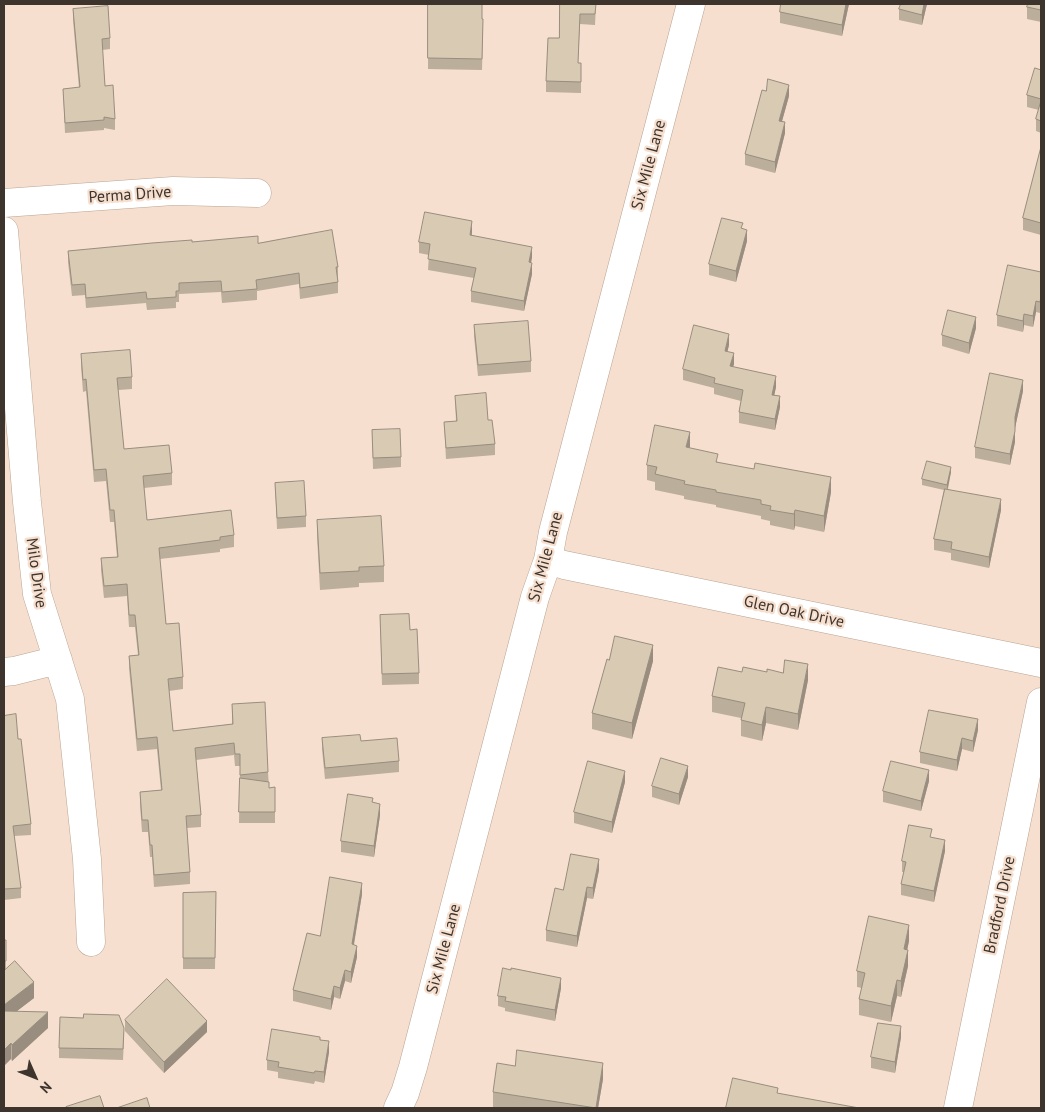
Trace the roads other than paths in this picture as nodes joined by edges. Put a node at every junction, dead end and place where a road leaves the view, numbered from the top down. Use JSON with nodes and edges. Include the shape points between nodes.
{"nodes":[{"id":1,"x":691,"y":4,"type":"edge"},
{"id":2,"x":257,"y":193,"type":"dead end"},
{"id":3,"x":4,"y":203,"type":"edge"},
{"id":4,"x":4,"y":231,"type":"edge"},
{"id":5,"x":548,"y":560,"type":"junction"},
{"id":6,"x":58,"y":660,"type":"junction"},
{"id":7,"x":1041,"y":663,"type":"edge"},
{"id":8,"x":4,"y":672,"type":"edge"},
{"id":9,"x":1041,"y":702,"type":"edge"},
{"id":10,"x":92,"y":942,"type":"dead end"},
{"id":11,"x":398,"y":1108,"type":"edge"},
{"id":12,"x":958,"y":1108,"type":"edge"}],
"edges":[{"from":1,"to":5,"type":"street","name":"Six Mile Lane","via":[[552,532]]},
{"from":2,"to":3,"type":"street","name":"Perma Drive","via":[[173,191]]},
{"from":4,"to":6,"type":"street","name":"Milo Drive","via":[[37,594]]},
{"from":5,"to":7,"type":"street","name":"Glen Oak Drive"},
{"from":5,"to":11,"type":"street","name":"Six Mile Lane","via":[[535,597],[413,1067]]},
{"from":6,"to":8,"type":"street"},
{"from":6,"to":10,"type":"street","name":"Milo Drive","via":[[70,699],[87,858]]},
{"from":9,"to":12,"type":"street","name":"Bradford Drive"}]}
